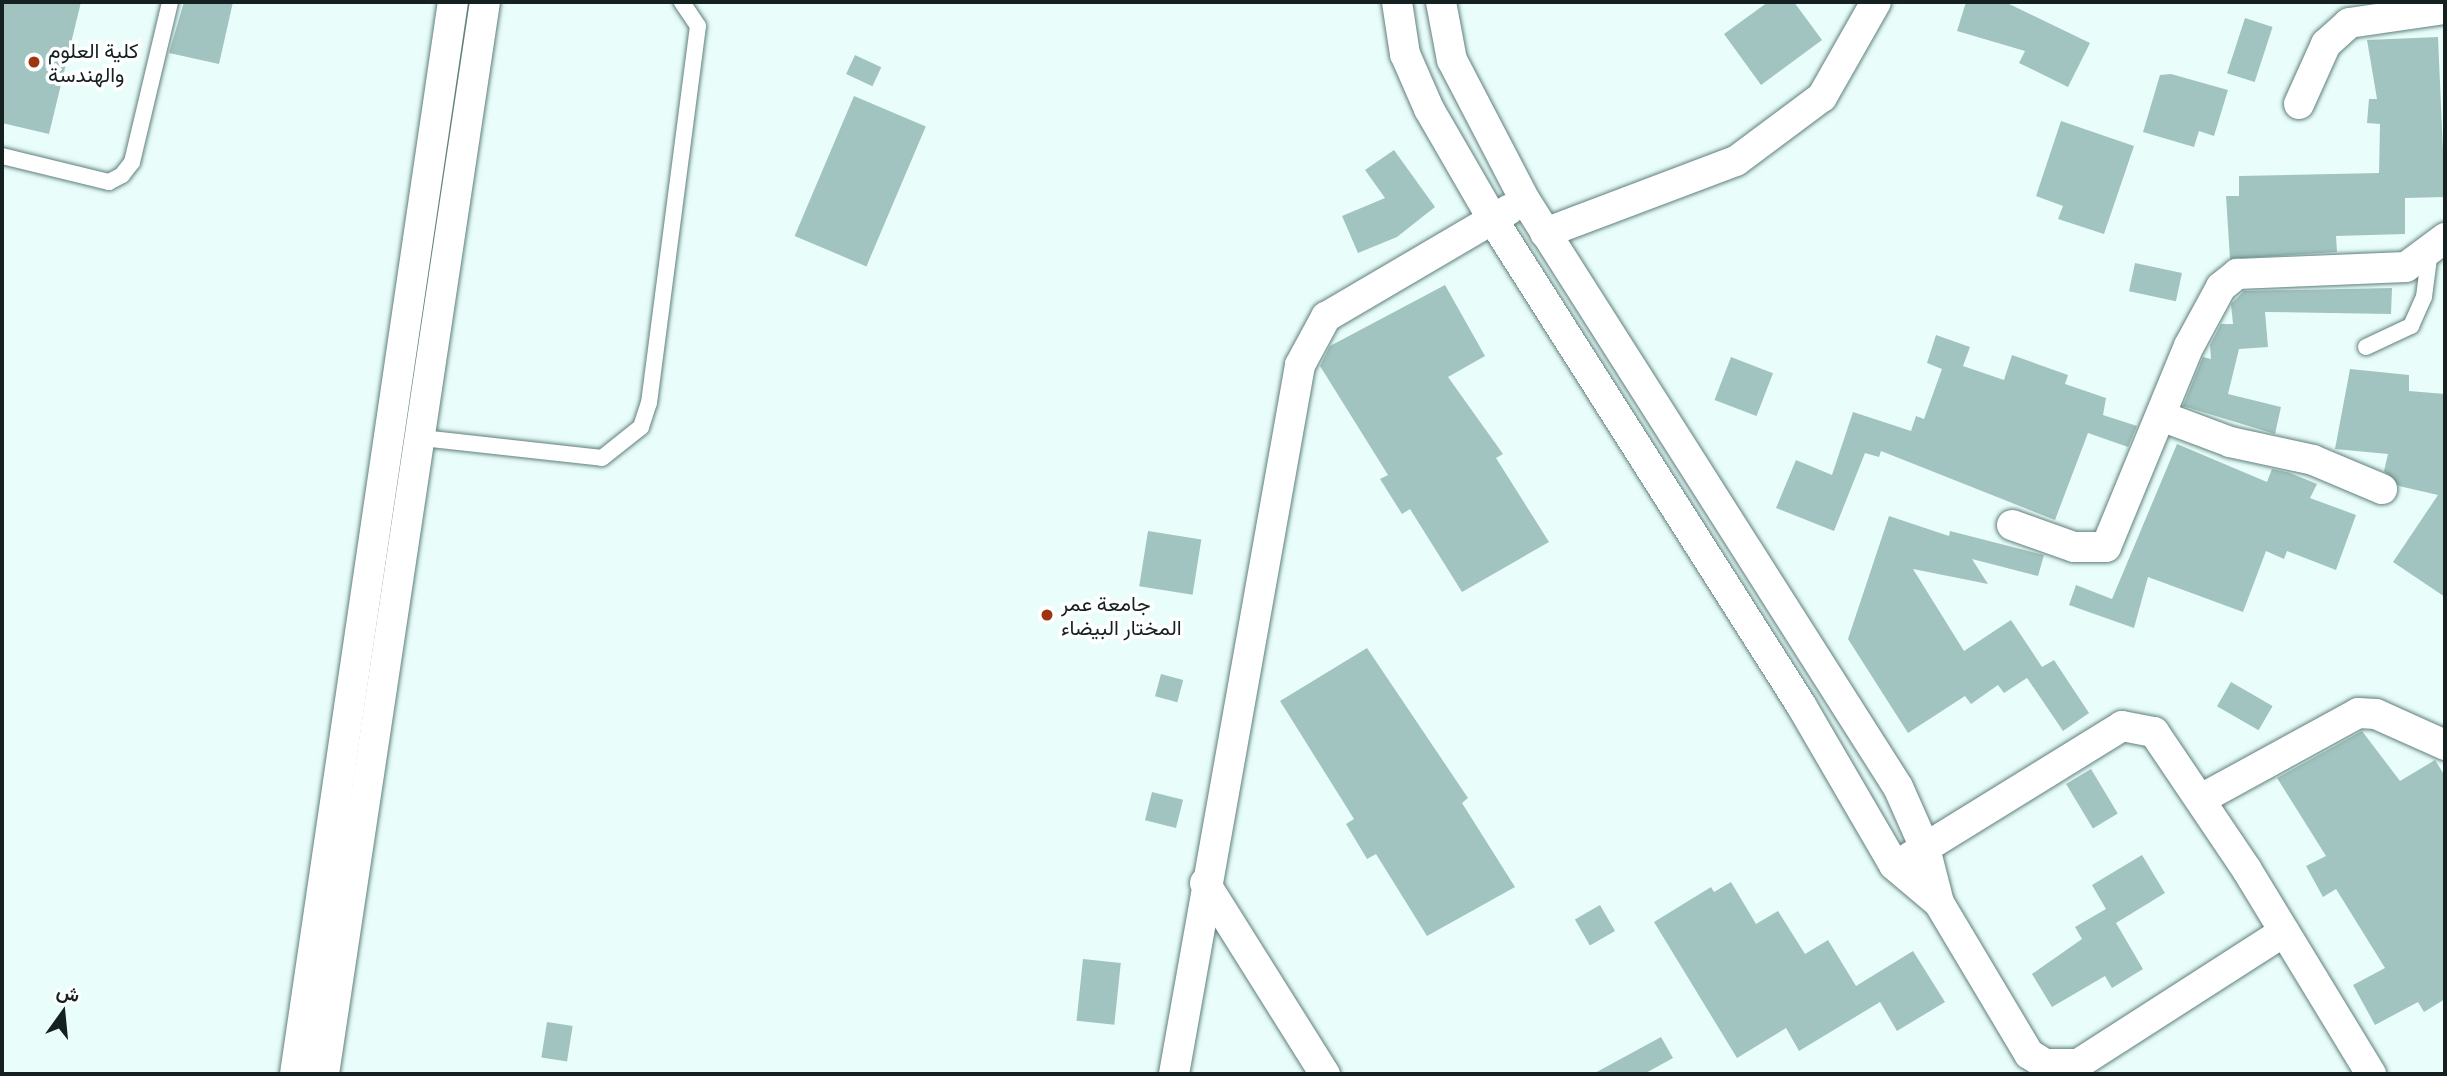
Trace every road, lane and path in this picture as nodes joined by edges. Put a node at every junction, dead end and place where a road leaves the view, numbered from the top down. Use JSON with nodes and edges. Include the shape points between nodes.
{"nodes":[{"id":1,"x":170,"y":2,"type":"edge"},
{"id":2,"x":453,"y":2,"type":"edge"},
{"id":3,"x":485,"y":2,"type":"edge"},
{"id":4,"x":682,"y":2,"type":"edge"},
{"id":5,"x":1397,"y":2,"type":"edge"},
{"id":6,"x":1441,"y":2,"type":"edge"},
{"id":7,"x":1876,"y":2,"type":"edge"},
{"id":8,"x":2445,"y":9,"type":"edge"},
{"id":9,"x":2298,"y":104,"type":"dead end"},
{"id":10,"x":2,"y":156,"type":"edge"},
{"id":11,"x":1525,"y":200,"type":"junction"},
{"id":12,"x":1493,"y":220,"type":"junction"},
{"id":13,"x":1545,"y":233,"type":"junction"},
{"id":14,"x":2438,"y":242,"type":"edge"},
{"id":15,"x":2365,"y":347,"type":"dead end"},
{"id":16,"x":2161,"y":416,"type":"junction"},
{"id":17,"x":406,"y":436,"type":"junction"},
{"id":18,"x":2382,"y":489,"type":"dead end"},
{"id":19,"x":2012,"y":526,"type":"dead end"},
{"id":20,"x":2445,"y":745,"type":"edge"},
{"id":21,"x":2201,"y":799,"type":"junction"},
{"id":22,"x":1926,"y":848,"type":"junction"},
{"id":23,"x":1894,"y":865,"type":"junction"},
{"id":24,"x":1205,"y":883,"type":"junction"},
{"id":25,"x":1939,"y":903,"type":"junction"},
{"id":26,"x":2284,"y":932,"type":"junction"},
{"id":27,"x":295,"y":1074,"type":"edge"},
{"id":28,"x":324,"y":1074,"type":"edge"},
{"id":29,"x":1174,"y":1074,"type":"edge"},
{"id":30,"x":1325,"y":1074,"type":"edge"},
{"id":31,"x":2371,"y":1074,"type":"edge"}],
"edges":[{"from":1,"to":10,"type":"lane","via":[[132,163],[122,175],[109,182]]},
{"from":2,"to":17,"type":"street"},
{"from":3,"to":17,"type":"street"},
{"from":4,"to":17,"type":"lane","via":[[698,26],[649,403],[640,427],[602,458]]},
{"from":5,"to":12,"type":"street","via":[[1405,54],[1429,109]]},
{"from":6,"to":11,"type":"street","via":[[1452,60]]},
{"from":7,"to":13,"type":"street","via":[[1822,97],[1736,160]]},
{"from":8,"to":9,"type":"street","via":[[2349,23],[2326,44]]},
{"from":11,"to":12,"type":"street"},
{"from":11,"to":13,"type":"street"},
{"from":12,"to":23,"type":"street","via":[[1801,705]]},
{"from":12,"to":24,"type":"street","via":[[1326,317],[1309,344]]},
{"from":13,"to":22,"type":"street","via":[[1898,787]]},
{"from":14,"to":15,"type":"lane","via":[[2424,297],[2411,326]]},
{"from":14,"to":16,"type":"street","via":[[2406,267],[2237,274],[2221,287],[2195,334]]},
{"from":16,"to":18,"type":"street","via":[[2230,442],[2313,460]]},
{"from":16,"to":19,"type":"street","via":[[2106,547],[2074,547]]},
{"from":17,"to":27,"type":"street"},
{"from":17,"to":28,"type":"street"},
{"from":20,"to":21,"type":"street","via":[[2376,714],[2358,713]]},
{"from":21,"to":22,"type":"street","via":[[2164,741],[2154,732],[2122,726]]},
{"from":21,"to":26,"type":"street"},
{"from":22,"to":23,"type":"street"},
{"from":22,"to":25,"type":"street"},
{"from":23,"to":25,"type":"street"},
{"from":24,"to":29,"type":"street"},
{"from":24,"to":30,"type":"street"},
{"from":25,"to":26,"type":"street","via":[[2029,1054],[2059,1066],[2078,1064]]},
{"from":26,"to":31,"type":"street"}]}
